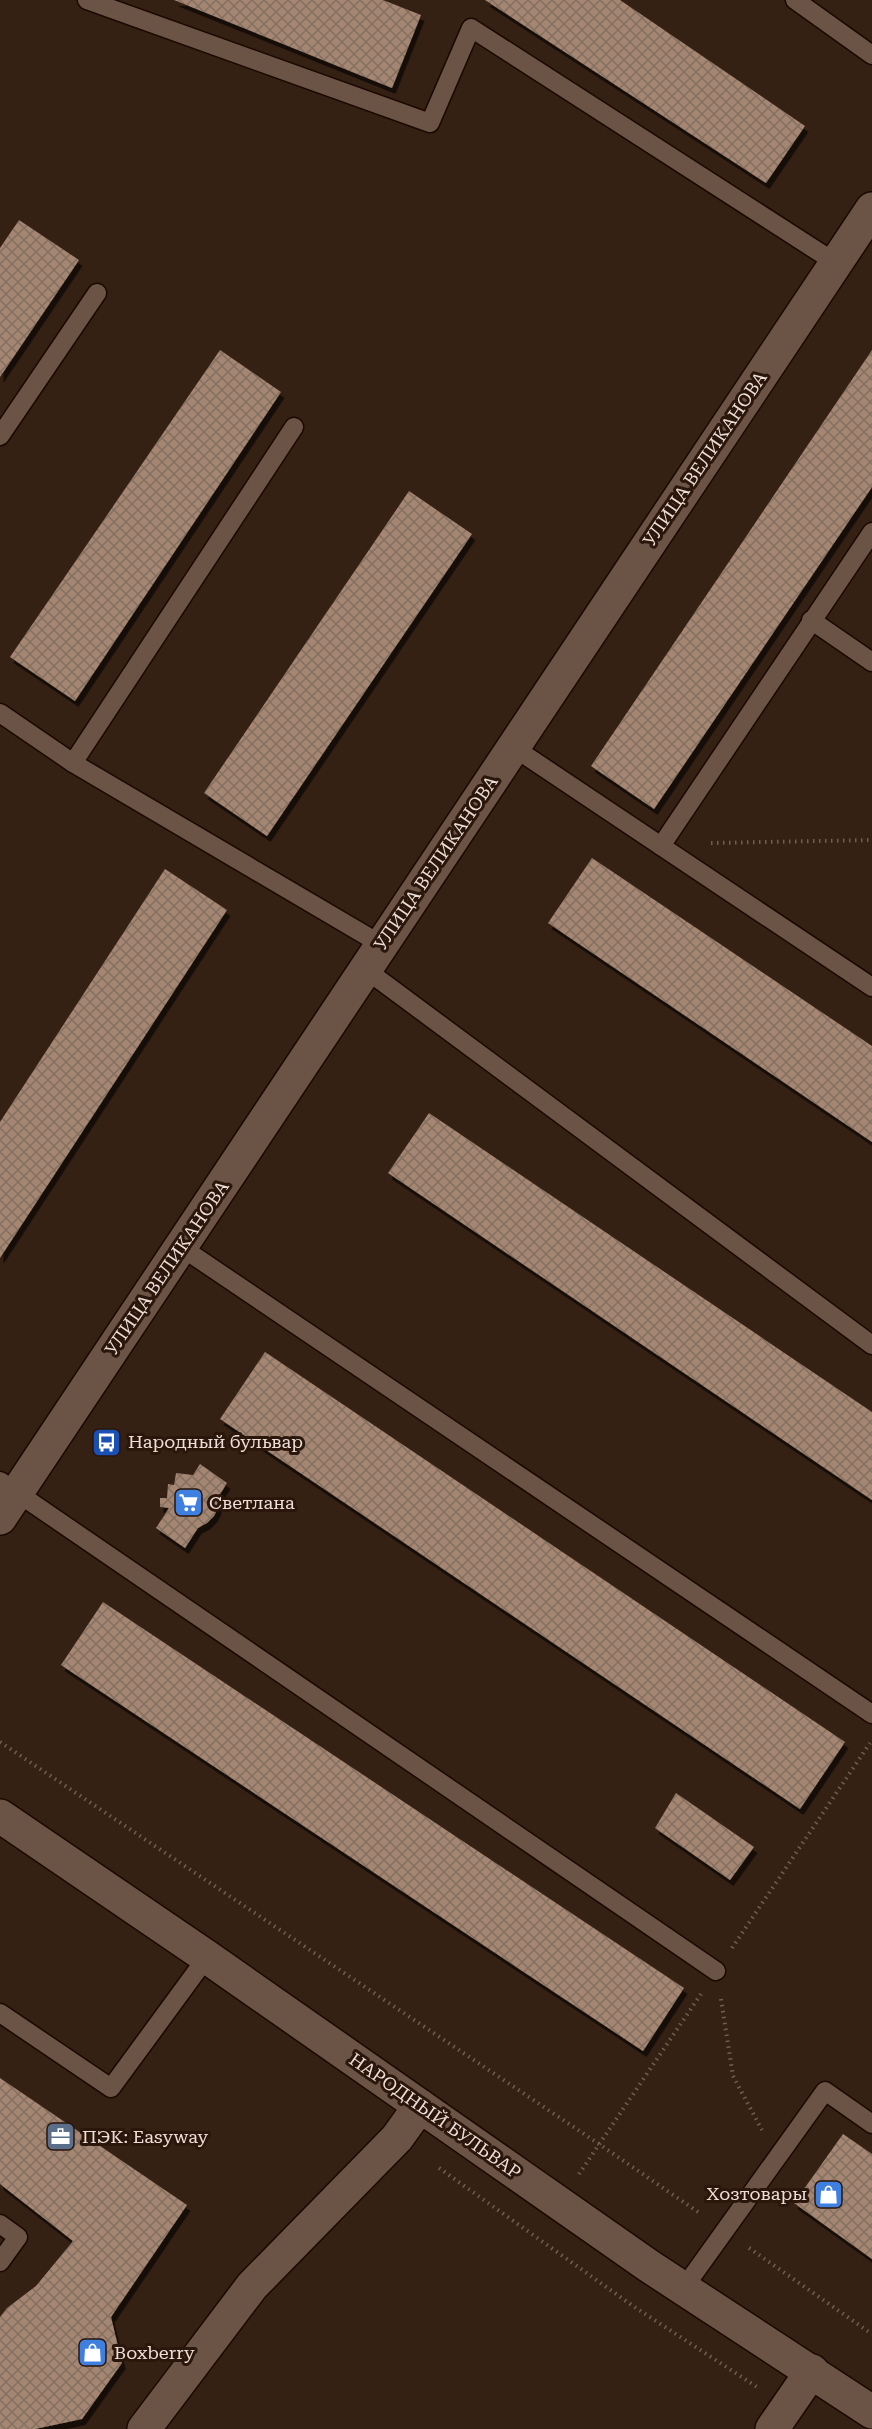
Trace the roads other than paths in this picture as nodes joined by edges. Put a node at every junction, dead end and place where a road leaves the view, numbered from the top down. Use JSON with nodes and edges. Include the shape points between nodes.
{"nodes":[{"id":1,"x":87,"y":0,"type":"edge"},
{"id":2,"x":795,"y":0,"type":"edge"},
{"id":3,"x":872,"y":55,"type":"edge"},
{"id":4,"x":872,"y":209,"type":"edge"},
{"id":5,"x":836,"y":263,"type":"junction"},
{"id":6,"x":97,"y":293,"type":"dead end"},
{"id":7,"x":294,"y":427,"type":"dead end"},
{"id":8,"x":0,"y":436,"type":"edge"},
{"id":9,"x":872,"y":532,"type":"edge"},
{"id":10,"x":811,"y":620,"type":"junction"},
{"id":11,"x":872,"y":662,"type":"edge"},
{"id":12,"x":0,"y":713,"type":"edge"},
{"id":13,"x":513,"y":747,"type":"junction"},
{"id":14,"x":73,"y":763,"type":"junction"},
{"id":15,"x":661,"y":846,"type":"junction"},
{"id":16,"x":374,"y":957,"type":"junction"},
{"id":17,"x":872,"y":987,"type":"edge"},
{"id":18,"x":180,"y":1247,"type":"junction"},
{"id":19,"x":872,"y":1345,"type":"edge"},
{"id":20,"x":6,"y":1497,"type":"edge"},
{"id":21,"x":872,"y":1714,"type":"edge"},
{"id":22,"x":0,"y":1816,"type":"edge"},
{"id":23,"x":207,"y":1957,"type":"junction"},
{"id":24,"x":716,"y":1971,"type":"road end"},
{"id":25,"x":0,"y":2013,"type":"edge"},
{"id":26,"x":420,"y":2106,"type":"junction"},
{"id":27,"x":872,"y":2124,"type":"edge"},
{"id":28,"x":0,"y":2224,"type":"edge"},
{"id":29,"x":0,"y":2262,"type":"edge"},
{"id":30,"x":683,"y":2289,"type":"junction"},
{"id":31,"x":812,"y":2371,"type":"junction"},
{"id":32,"x":872,"y":2412,"type":"edge"},
{"id":33,"x":144,"y":2429,"type":"edge"},
{"id":34,"x":772,"y":2429,"type":"edge"}],
"edges":[{"from":1,"to":5,"type":"lane","via":[[430,123],[471,28]]},
{"from":2,"to":3,"type":"lane"},
{"from":4,"to":5,"type":"street","name":"УЛИЦА ВЕЛИКАНОВА"},
{"from":5,"to":13,"type":"street","name":"УЛИЦА ВЕЛИКАНОВА"},
{"from":6,"to":8,"type":"lane"},
{"from":7,"to":14,"type":"lane"},
{"from":9,"to":10,"type":"lane"},
{"from":10,"to":11,"type":"lane"},
{"from":10,"to":15,"type":"lane"},
{"from":12,"to":14,"type":"lane"},
{"from":13,"to":15,"type":"lane"},
{"from":13,"to":16,"type":"street","name":"УЛИЦА ВЕЛИКАНОВА"},
{"from":14,"to":16,"type":"lane"},
{"from":15,"to":17,"type":"lane"},
{"from":16,"to":18,"type":"street","name":"УЛИЦА ВЕЛИКАНОВА"},
{"from":16,"to":19,"type":"lane"},
{"from":18,"to":20,"type":"street","name":"УЛИЦА ВЕЛИКАНОВА"},
{"from":18,"to":21,"type":"lane"},
{"from":20,"to":24,"type":"lane"},
{"from":22,"to":23,"type":"street","name":"НАРОДНЫЙ БУЛЬВАР"},
{"from":23,"to":25,"type":"lane","via":[[111,2088]]},
{"from":23,"to":26,"type":"street","name":"НАРОДНЫЙ БУЛЬВАР"},
{"from":26,"to":30,"type":"street","name":"НАРОДНЫЙ БУЛЬВАР"},
{"from":26,"to":33,"type":"street","via":[[398,2138],[252,2286]]},
{"from":27,"to":30,"type":"lane","via":[[825,2091]]},
{"from":28,"to":29,"type":"lane","via":[[18,2237]]},
{"from":30,"to":31,"type":"street","name":"НАРОДНЫЙ БУЛЬВАР"},
{"from":31,"to":32,"type":"street","name":"НАРОДНЫЙ БУЛЬВАР"},
{"from":31,"to":34,"type":"street"}]}
